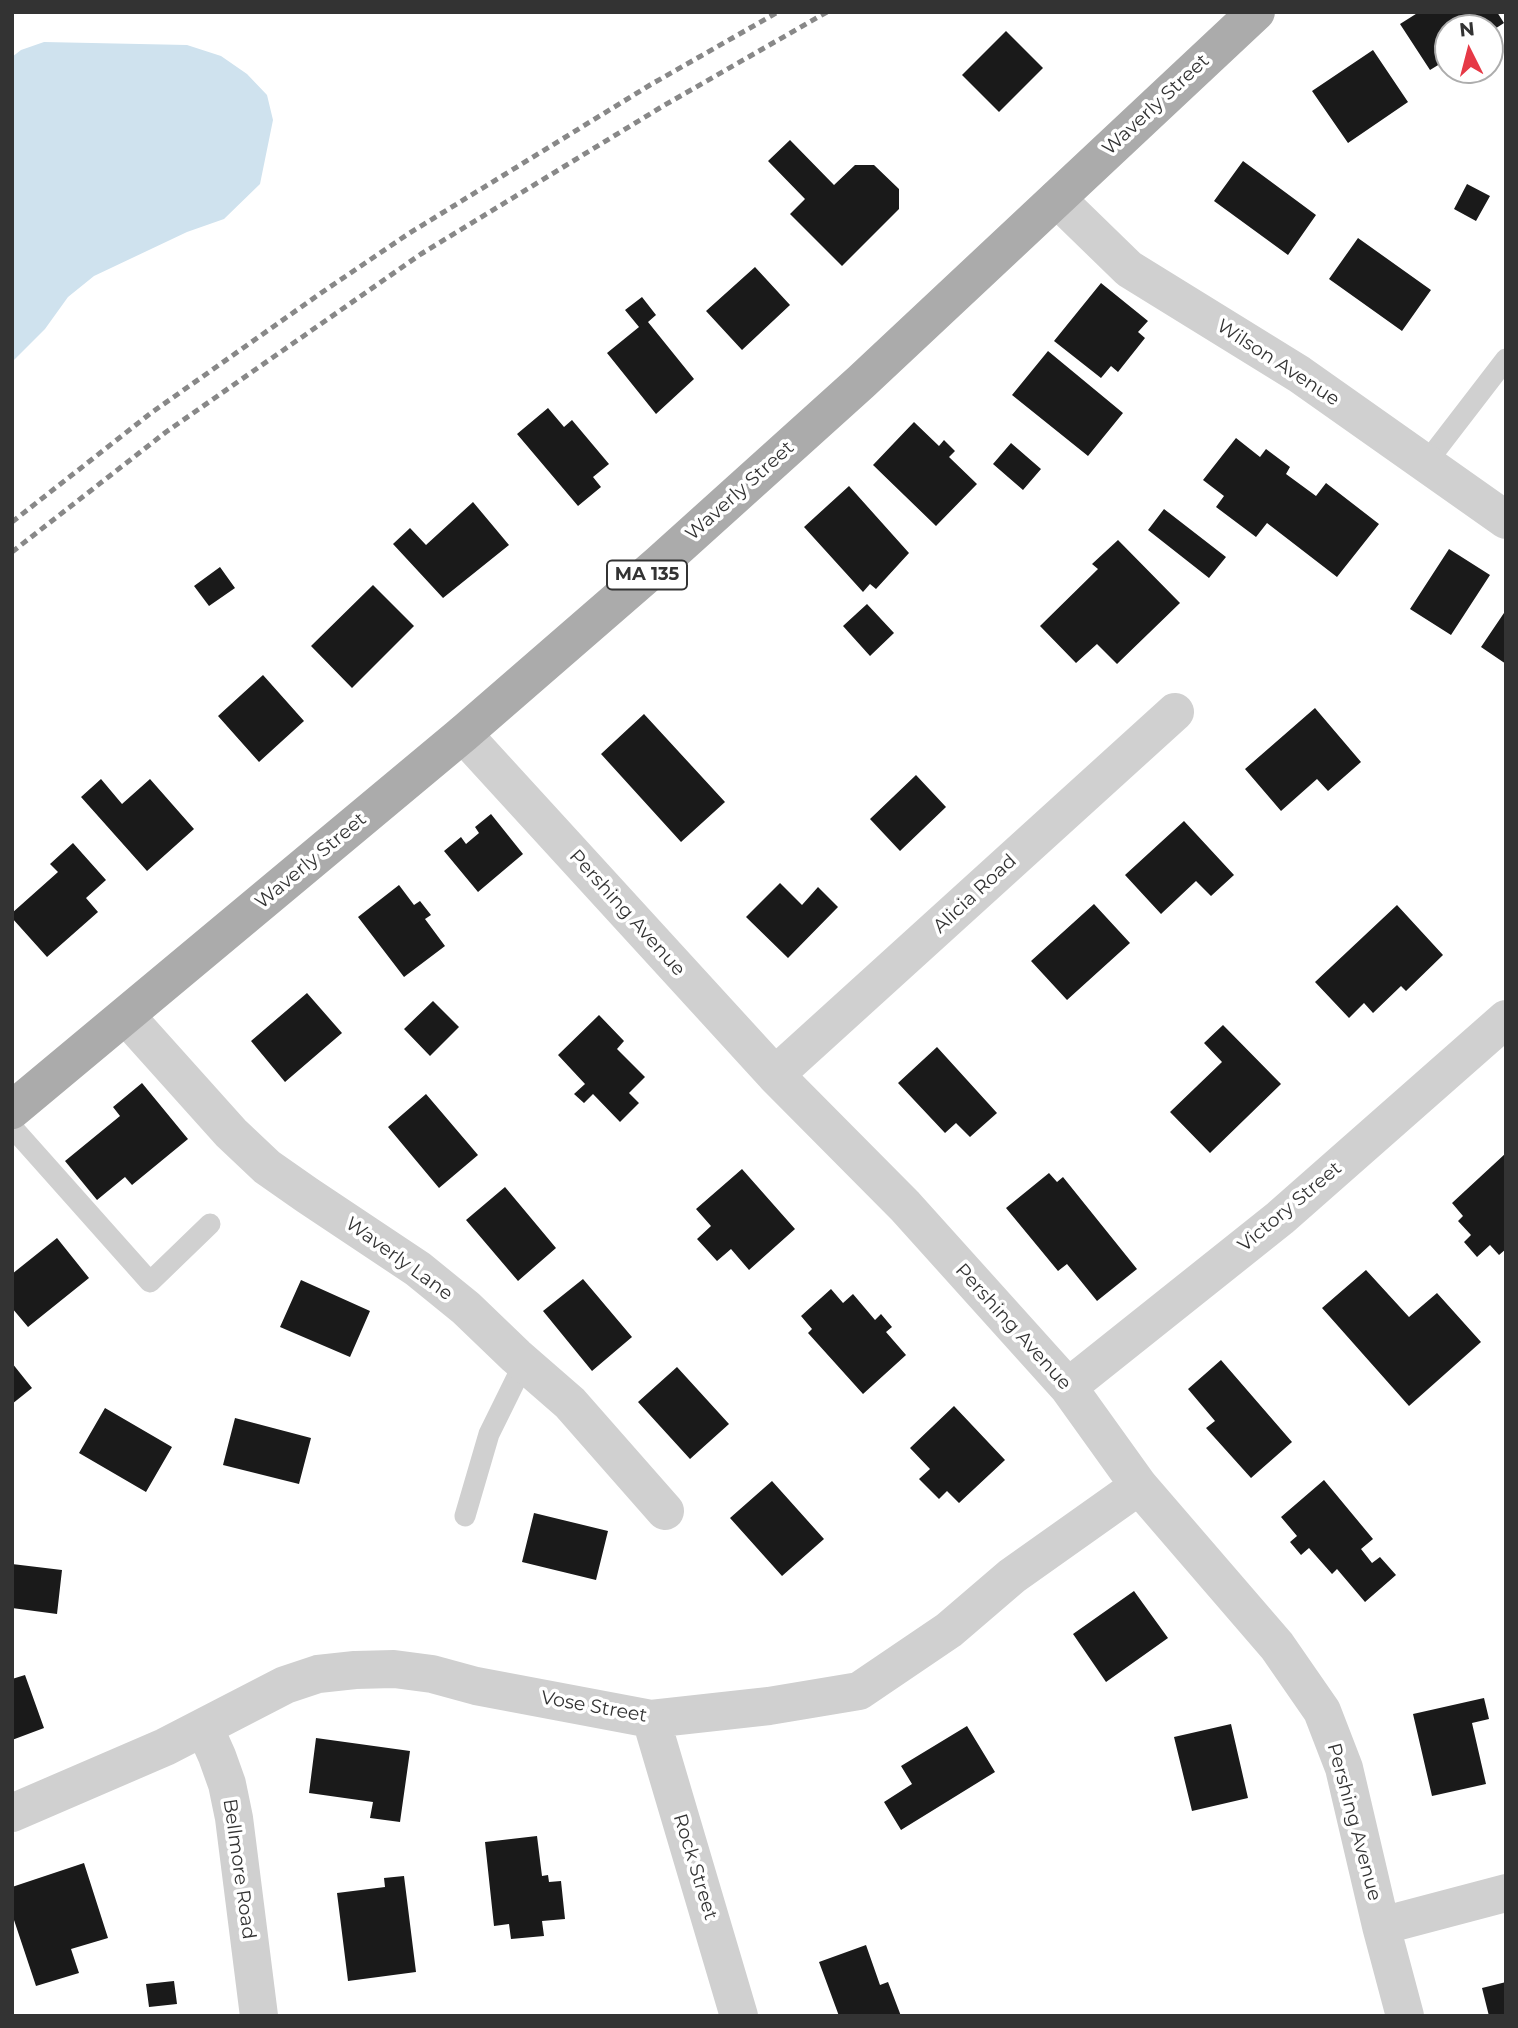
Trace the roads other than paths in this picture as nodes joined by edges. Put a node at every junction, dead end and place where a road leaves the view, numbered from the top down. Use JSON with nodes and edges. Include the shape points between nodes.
{"nodes":[{"id":1,"x":1256,"y":12,"type":"edge"},
{"id":2,"x":1057,"y":199,"type":"junction"},
{"id":3,"x":1506,"y":359,"type":"edge"},
{"id":4,"x":1426,"y":463,"type":"junction"},
{"id":5,"x":1506,"y":520,"type":"edge"},
{"id":6,"x":1175,"y":712,"type":"dead end"},
{"id":7,"x":463,"y":734,"type":"junction"},
{"id":8,"x":126,"y":1016,"type":"junction"},
{"id":9,"x":1506,"y":1019,"type":"edge"},
{"id":10,"x":775,"y":1075,"type":"junction"},
{"id":11,"x":12,"y":1110,"type":"edge"},
{"id":12,"x":12,"y":1127,"type":"edge"},
{"id":13,"x":209,"y":1224,"type":"dead end"},
{"id":14,"x":524,"y":1363,"type":"junction"},
{"id":15,"x":1068,"y":1387,"type":"junction"},
{"id":16,"x":1139,"y":1486,"type":"junction"},
{"id":17,"x":665,"y":1511,"type":"dead end"},
{"id":18,"x":465,"y":1516,"type":"dead end"},
{"id":19,"x":651,"y":1719,"type":"junction"},
{"id":20,"x":204,"y":1727,"type":"junction"},
{"id":21,"x":12,"y":1813,"type":"edge"},
{"id":22,"x":1506,"y":1893,"type":"edge"},
{"id":23,"x":1381,"y":1926,"type":"junction"},
{"id":24,"x":259,"y":2016,"type":"edge"},
{"id":25,"x":739,"y":2016,"type":"edge"},
{"id":26,"x":1405,"y":2016,"type":"edge"}],
"edges":[{"from":1,"to":2,"type":"main road","name":"Waverly Street","number":"MA 135"},
{"from":2,"to":4,"type":"street","name":"Wilson Avenue","via":[[1129,269],[1299,374]]},
{"from":2,"to":7,"type":"main road","name":"Waverly Street","number":"MA 135","via":[[670,555]]},
{"from":3,"to":4,"type":"lane"},
{"from":4,"to":5,"type":"street","name":"Wilson Avenue"},
{"from":6,"to":10,"type":"street","name":"Alicia Road"},
{"from":7,"to":8,"type":"main road","name":"Waverly Street","number":"MA 135"},
{"from":7,"to":10,"type":"street","name":"Pershing Avenue"},
{"from":8,"to":11,"type":"main road","name":"Waverly Street","number":"MA 135"},
{"from":8,"to":14,"type":"street","name":"Waverly Lane","via":[[267,1167],[418,1269]]},
{"from":9,"to":15,"type":"street","name":"Victory Street","via":[[1280,1217]]},
{"from":10,"to":15,"type":"street","name":"Pershing Avenue","via":[[905,1206]]},
{"from":12,"to":13,"type":"lane","via":[[150,1282]]},
{"from":14,"to":17,"type":"street","name":"Waverly Lane","via":[[570,1403]]},
{"from":14,"to":18,"type":"lane","via":[[489,1434]]},
{"from":15,"to":16,"type":"street","name":"Pershing Avenue"},
{"from":16,"to":19,"type":"street","name":"Vose Street","via":[[1012,1576],[949,1630],[859,1691]]},
{"from":16,"to":23,"type":"street","name":"Pershing Avenue","via":[[1277,1646],[1322,1711],[1344,1768]]},
{"from":19,"to":20,"type":"street","name":"Vose Street","via":[[394,1669],[318,1674],[285,1685]]},
{"from":19,"to":25,"type":"street","name":"Rock Street"},
{"from":20,"to":21,"type":"street","name":"Vose Street"},
{"from":20,"to":24,"type":"street","name":"Bellmore Road","via":[[218,1756],[232,1807]]},
{"from":22,"to":23,"type":"street"},
{"from":23,"to":26,"type":"street","name":"Pershing Avenue"}]}
